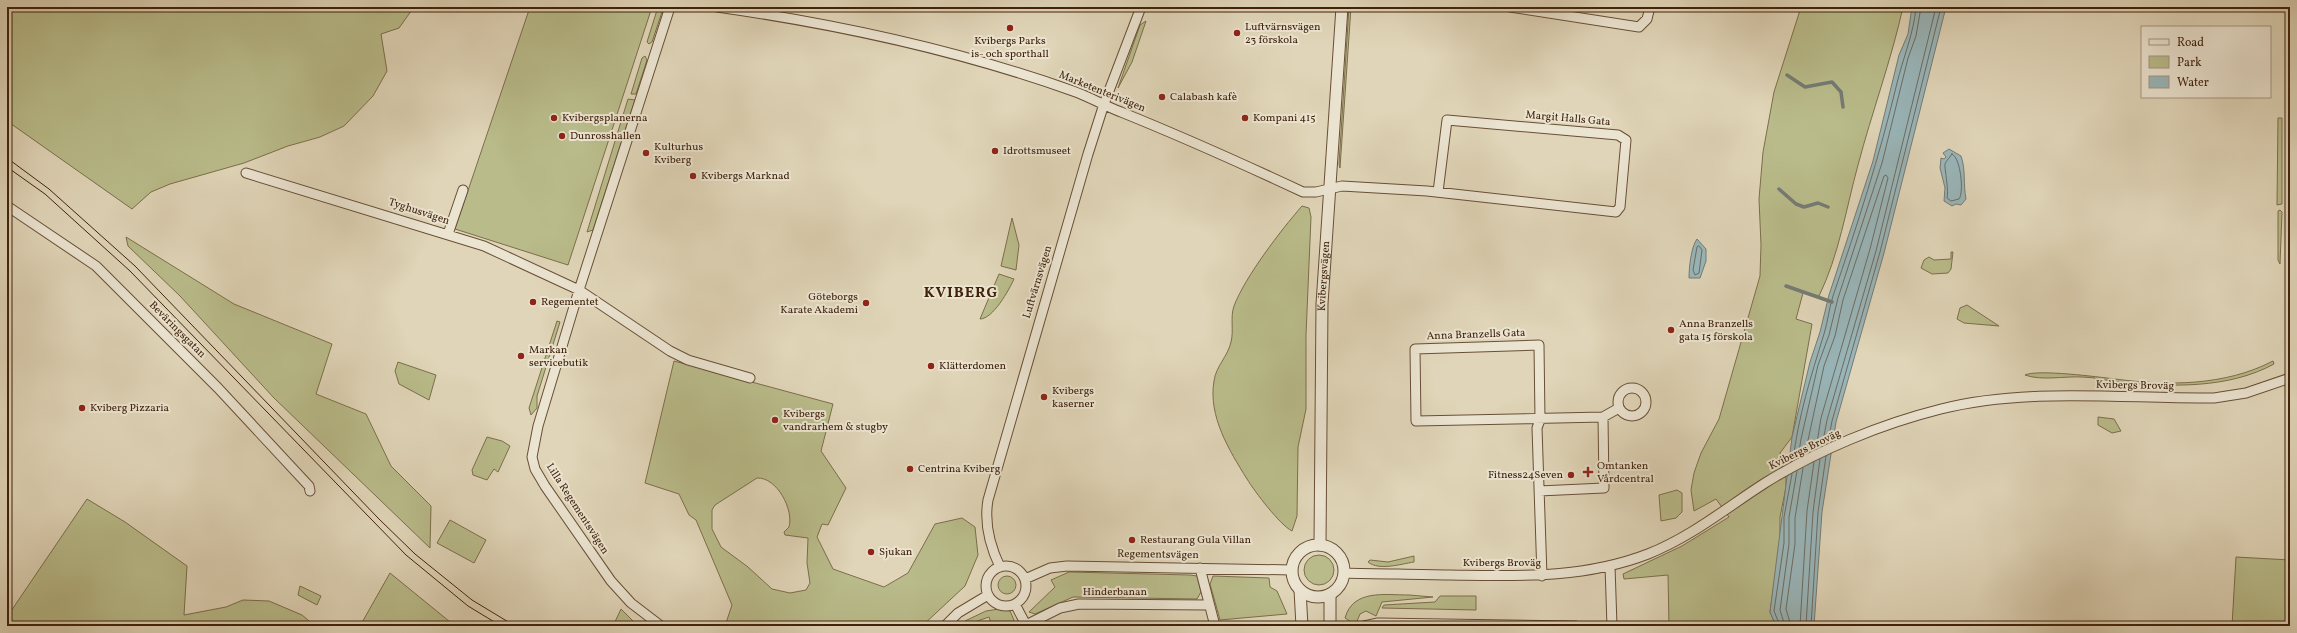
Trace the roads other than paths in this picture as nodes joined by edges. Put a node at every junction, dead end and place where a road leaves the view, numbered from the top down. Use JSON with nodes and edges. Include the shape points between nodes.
{"nodes":[{"id":1,"x":670,"y":7,"type":"edge"},
{"id":2,"x":717,"y":7,"type":"edge"},
{"id":3,"x":1140,"y":7,"type":"edge"},
{"id":4,"x":1342,"y":7,"type":"edge"},
{"id":5,"x":1510,"y":7,"type":"edge"},
{"id":6,"x":1650,"y":7,"type":"edge"},
{"id":7,"x":770,"y":11,"type":"edge"},
{"id":8,"x":1104,"y":104,"type":"junction"},
{"id":9,"x":246,"y":173,"type":"dead end"},
{"id":10,"x":1328,"y":188,"type":"junction"},
{"id":11,"x":463,"y":190,"type":"dead end"},
{"id":12,"x":1438,"y":192,"type":"junction"},
{"id":13,"x":7,"y":206,"type":"edge"},
{"id":14,"x":448,"y":234,"type":"junction"},
{"id":15,"x":579,"y":290,"type":"junction"},
{"id":16,"x":750,"y":378,"type":"dead end"},
{"id":17,"x":2290,"y":378,"type":"edge"},
{"id":18,"x":1619,"y":408,"type":"dead end"},
{"id":19,"x":1603,"y":417,"type":"junction"},
{"id":20,"x":1540,"y":420,"type":"junction"},
{"id":21,"x":1539,"y":491,"type":"junction"},
{"id":22,"x":310,"y":492,"type":"dead end"},
{"id":23,"x":1320,"y":545,"type":"junction"},
{"id":24,"x":1610,"y":566,"type":"junction"},
{"id":25,"x":1000,"y":567,"type":"junction"},
{"id":26,"x":1200,"y":568,"type":"junction"},
{"id":27,"x":1292,"y":570,"type":"junction"},
{"id":28,"x":1344,"y":573,"type":"junction"},
{"id":29,"x":1542,"y":576,"type":"junction"},
{"id":30,"x":1025,"y":578,"type":"junction"},
{"id":31,"x":1300,"y":590,"type":"junction"},
{"id":32,"x":988,"y":595,"type":"junction"},
{"id":33,"x":1330,"y":595,"type":"junction"},
{"id":34,"x":1015,"y":604,"type":"junction"},
{"id":35,"x":1208,"y":604,"type":"junction"},
{"id":36,"x":1024,"y":625,"type":"edge"},
{"id":37,"x":661,"y":626,"type":"edge"},
{"id":38,"x":945,"y":626,"type":"edge"},
{"id":39,"x":1215,"y":626,"type":"edge"},
{"id":40,"x":1302,"y":626,"type":"edge"},
{"id":41,"x":1330,"y":626,"type":"edge"},
{"id":42,"x":1364,"y":626,"type":"edge"},
{"id":43,"x":1576,"y":626,"type":"edge"},
{"id":44,"x":1612,"y":626,"type":"edge"}],
"edges":[{"from":1,"to":15,"type":"street","name":"Lilla Regementsvägen"},
{"from":2,"to":7,"type":"street","name":"Marketenterivägen"},
{"from":3,"to":8,"type":"street","name":"Luftvärnsvägen"},
{"from":4,"to":10,"type":"street","name":"Kvibergsvägen"},
{"from":5,"to":6,"type":"street","via":[[1639,27],[1647,19]]},
{"from":7,"to":8,"type":"street","name":"Marketenterivägen","via":[[957,55],[1072,90]]},
{"from":8,"to":10,"type":"street","name":"Marketenterivägen","via":[[1216,151],[1303,192],[1310,193]]},
{"from":8,"to":25,"type":"street","name":"Luftvärnsvägen","via":[[988,500],[988,534]]},
{"from":9,"to":14,"type":"street","name":"Tyghusvägen"},
{"from":10,"to":12,"type":"street","name":"Margit Halls Gata","via":[[1342,186]]},
{"from":10,"to":23,"type":"street","name":"Kvibergsvägen","via":[[1322,304]]},
{"from":11,"to":14,"type":"street"},
{"from":12,"to":12,"type":"street","name":"Margit Halls Gata","via":[[1447,120],[1618,135],[1626,140],[1620,207],[1616,212]]},
{"from":13,"to":22,"type":"street","name":"Beväringsgatan","via":[[96,266],[218,388],[310,486]]},
{"from":14,"to":15,"type":"street","name":"Tyghusvägen","via":[[484,246]]},
{"from":15,"to":16,"type":"street","via":[[670,351],[688,360]]},
{"from":15,"to":37,"type":"street","name":"Lilla Regementsvägen","via":[[538,426],[532,457],[546,486],[611,580],[631,603]]},
{"from":17,"to":24,"type":"street","name":"Kvibergs Broväg","via":[[2246,393],[2214,398],[2048,397],[1969,402],[1910,417],[1811,457],[1765,483],[1695,530],[1648,553]]},
{"from":18,"to":19,"type":"street","name":"Anna Branzells Gata"},
{"from":19,"to":20,"type":"street","name":"Anna Branzells Gata"},
{"from":19,"to":21,"type":"street","via":[[1604,488]]},
{"from":20,"to":20,"type":"street","name":"Anna Branzells Gata","via":[[1539,345],[1415,349],[1416,422]]},
{"from":20,"to":21,"type":"street","name":"Anna Branzells Gata","via":[[1537,428]]},
{"from":21,"to":29,"type":"street","name":"Anna Branzells Gata"},
{"from":23,"to":27,"type":"street","via":[[1310,546],[1301,552]]},
{"from":23,"to":28,"type":"street","via":[[1332,548],[1338,554]]},
{"from":24,"to":29,"type":"street","name":"Kvibergs Broväg"},
{"from":24,"to":44,"type":"street"},
{"from":25,"to":30,"type":"street","via":[[1014,568]]},
{"from":25,"to":32,"type":"street","via":[[993,570],[987,578]]},
{"from":26,"to":27,"type":"street","name":"Regementsvägen"},
{"from":26,"to":30,"type":"street","name":"Regementsvägen","via":[[1067,566],[1050,568]]},
{"from":26,"to":35,"type":"street"},
{"from":27,"to":31,"type":"street","via":[[1294,581]]},
{"from":28,"to":29,"type":"street","name":"Kvibergs Broväg"},
{"from":28,"to":33,"type":"street","via":[[1341,584]]},
{"from":30,"to":34,"type":"street","via":[[1024,594]]},
{"from":31,"to":33,"type":"street","via":[[1314,597]]},
{"from":31,"to":40,"type":"street"},
{"from":32,"to":34,"type":"street","via":[[999,605]]},
{"from":32,"to":38,"type":"street","via":[[958,613]]},
{"from":33,"to":41,"type":"street"},
{"from":34,"to":36,"type":"street","name":"Hinderbanan"},
{"from":35,"to":36,"type":"street","name":"Hinderbanan","via":[[1079,604],[1060,608]]},
{"from":35,"to":39,"type":"street"},
{"from":42,"to":43,"type":"street","via":[[1378,623]]}]}
